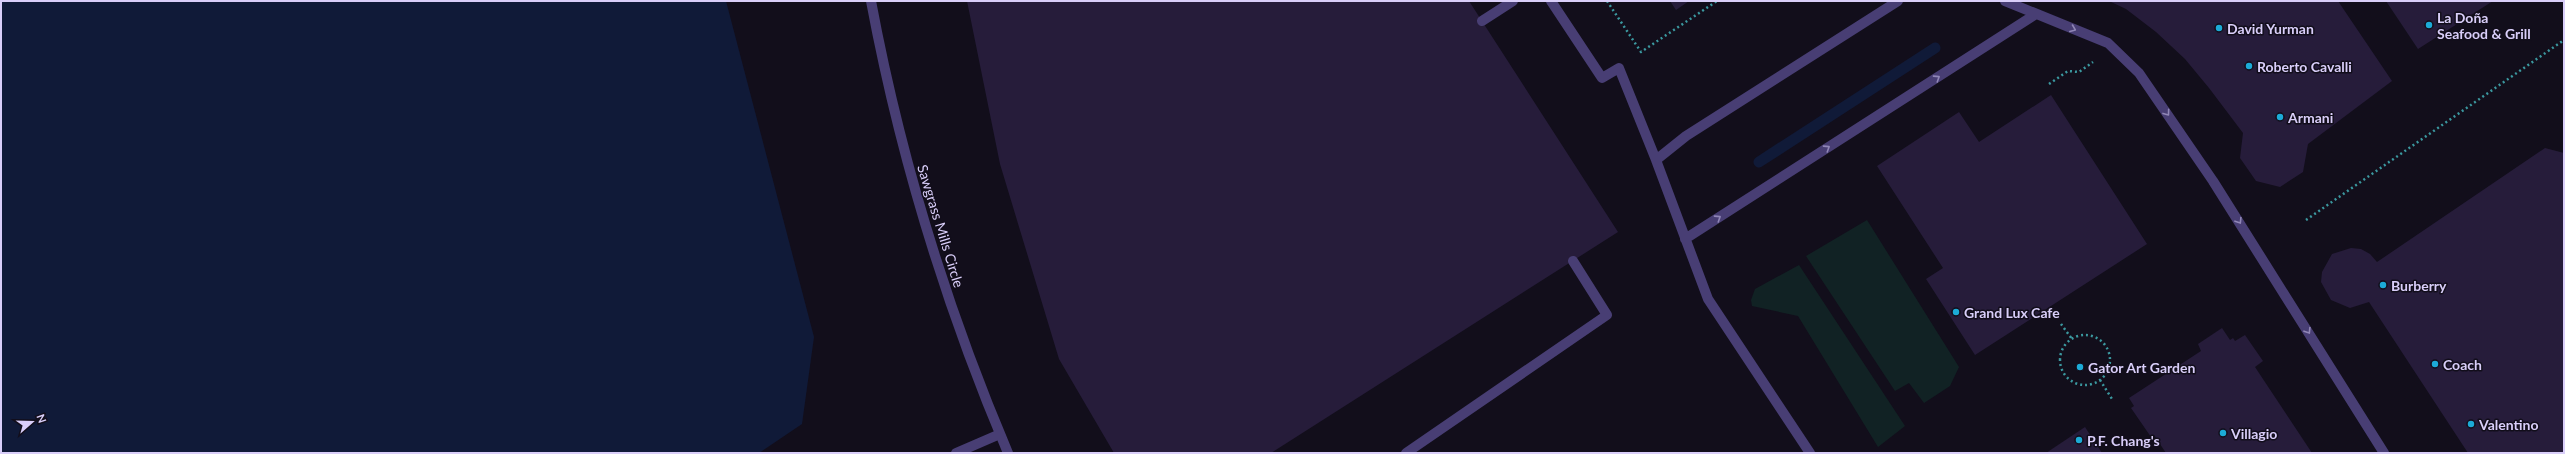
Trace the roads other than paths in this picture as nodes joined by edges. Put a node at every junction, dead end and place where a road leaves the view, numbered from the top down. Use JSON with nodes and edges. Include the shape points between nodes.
{"nodes":[{"id":1,"x":871,"y":1,"type":"edge"},
{"id":2,"x":1513,"y":1,"type":"edge"},
{"id":3,"x":1551,"y":1,"type":"edge"},
{"id":4,"x":1898,"y":1,"type":"edge"},
{"id":5,"x":2005,"y":1,"type":"edge"},
{"id":6,"x":2036,"y":14,"type":"junction"},
{"id":7,"x":1482,"y":21,"type":"dead end"},
{"id":8,"x":1656,"y":160,"type":"junction"},
{"id":9,"x":1685,"y":239,"type":"junction"},
{"id":10,"x":1573,"y":261,"type":"dead end"},
{"id":11,"x":1000,"y":434,"type":"junction"},
{"id":12,"x":956,"y":453,"type":"edge"},
{"id":13,"x":1008,"y":453,"type":"edge"},
{"id":14,"x":1406,"y":453,"type":"edge"},
{"id":15,"x":1810,"y":453,"type":"edge"},
{"id":16,"x":2384,"y":453,"type":"edge"}],
"edges":[{"from":1,"to":11,"type":"street","name":"Sawgrass Mills Circle","via":[[887,87],[913,186],[970,359]]},
{"from":2,"to":7,"type":"street"},
{"from":3,"to":8,"type":"street","via":[[1602,78],[1619,68]]},
{"from":4,"to":8,"type":"street","via":[[1686,136]]},
{"from":5,"to":6,"type":"street"},
{"from":9,"to":6,"type":"street","one_way":true},
{"from":6,"to":16,"type":"street","one_way":true,"via":[[2108,43],[2139,73],[2213,181]]},
{"from":8,"to":9,"type":"street"},
{"from":9,"to":15,"type":"street","via":[[1708,299]]},
{"from":10,"to":14,"type":"street","via":[[1607,315]]},
{"from":11,"to":12,"type":"street"},
{"from":11,"to":13,"type":"street","name":"Sawgrass Mills Circle"}]}
